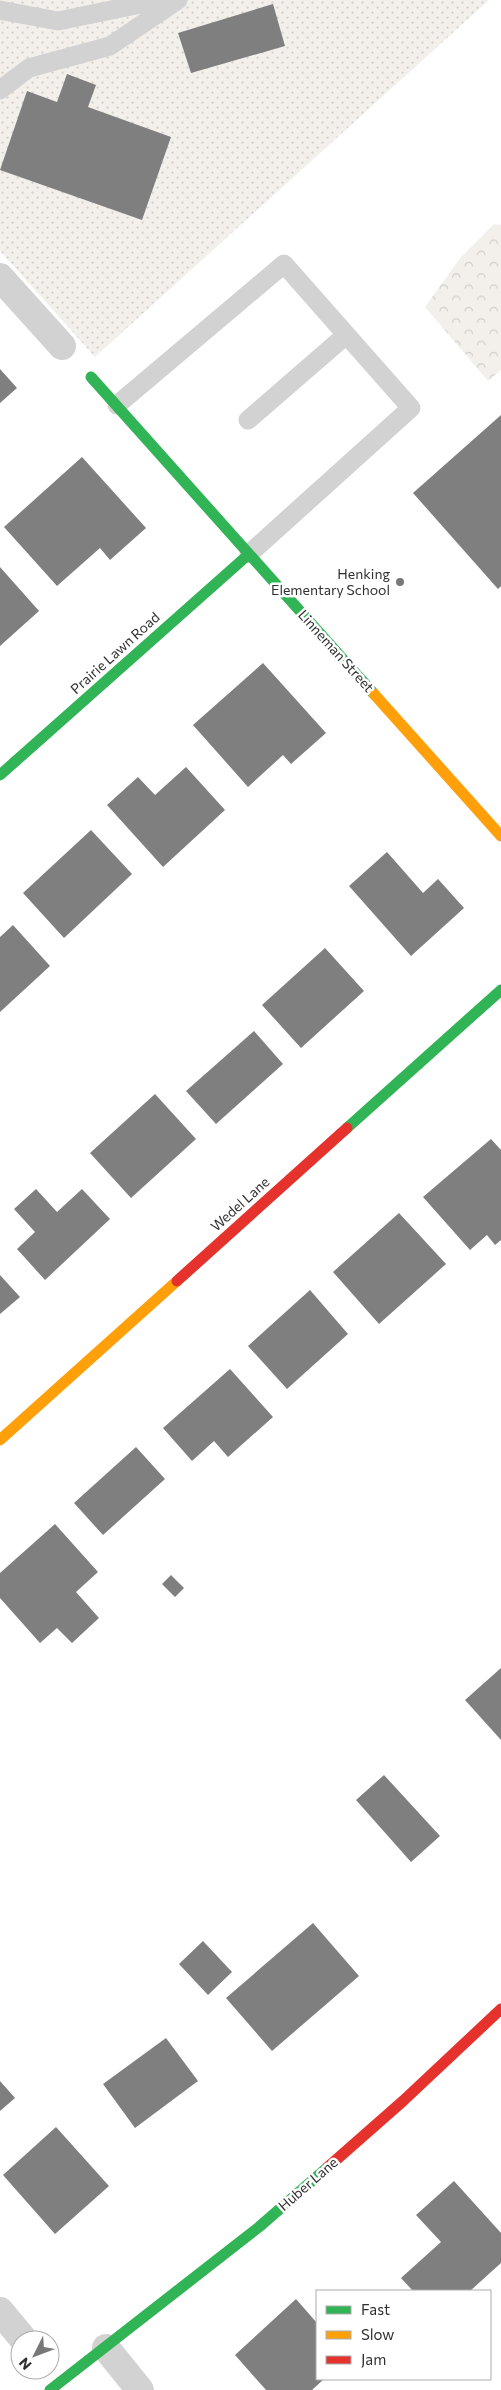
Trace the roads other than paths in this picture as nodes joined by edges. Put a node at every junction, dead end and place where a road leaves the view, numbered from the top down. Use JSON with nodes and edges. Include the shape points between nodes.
{"nodes":[{"id":1,"x":160,"y":0,"type":"edge"},
{"id":2,"x":178,"y":0,"type":"edge"},
{"id":3,"x":0,"y":10,"type":"edge"},
{"id":4,"x":0,"y":90,"type":"edge"},
{"id":5,"x":0,"y":277,"type":"edge"},
{"id":6,"x":346,"y":335,"type":"junction"},
{"id":7,"x":62,"y":346,"type":"dead end"},
{"id":8,"x":91,"y":377,"type":"dead end"},
{"id":9,"x":117,"y":405,"type":"junction"},
{"id":10,"x":248,"y":420,"type":"dead end"},
{"id":11,"x":249,"y":554,"type":"junction"},
{"id":12,"x":0,"y":775,"type":"edge"},
{"id":13,"x":501,"y":836,"type":"edge"},
{"id":14,"x":501,"y":990,"type":"edge"},
{"id":15,"x":0,"y":1440,"type":"edge"},
{"id":16,"x":501,"y":2009,"type":"edge"},
{"id":17,"x":0,"y":2311,"type":"edge"},
{"id":18,"x":16,"y":2330,"type":"edge"},
{"id":19,"x":106,"y":2348,"type":"junction"},
{"id":20,"x":52,"y":2381,"type":"edge"},
{"id":21,"x":140,"y":2390,"type":"edge"}],
"edges":[{"from":1,"to":3,"type":"lane","via":[[58,21]]},
{"from":2,"to":4,"type":"lane","via":[[110,46],[29,68]]},
{"from":5,"to":7,"type":"street"},
{"from":6,"to":9,"type":"lane","via":[[284,264]]},
{"from":6,"to":10,"type":"lane"},
{"from":6,"to":11,"type":"lane","via":[[411,408]]},
{"from":8,"to":9,"type":"street","name":"Linneman Street"},
{"from":9,"to":11,"type":"street","name":"Linneman Street"},
{"from":11,"to":12,"type":"street","name":"Prairie Lawn Road"},
{"from":11,"to":13,"type":"street","name":"Linneman Street"},
{"from":14,"to":15,"type":"street","name":"Wedel Lane"},
{"from":16,"to":19,"type":"street","name":"Huber Lane","via":[[403,2101],[259,2226]]},
{"from":17,"to":18,"type":"street"},
{"from":19,"to":20,"type":"street","name":"Huber Lane"},
{"from":19,"to":21,"type":"street"}]}
